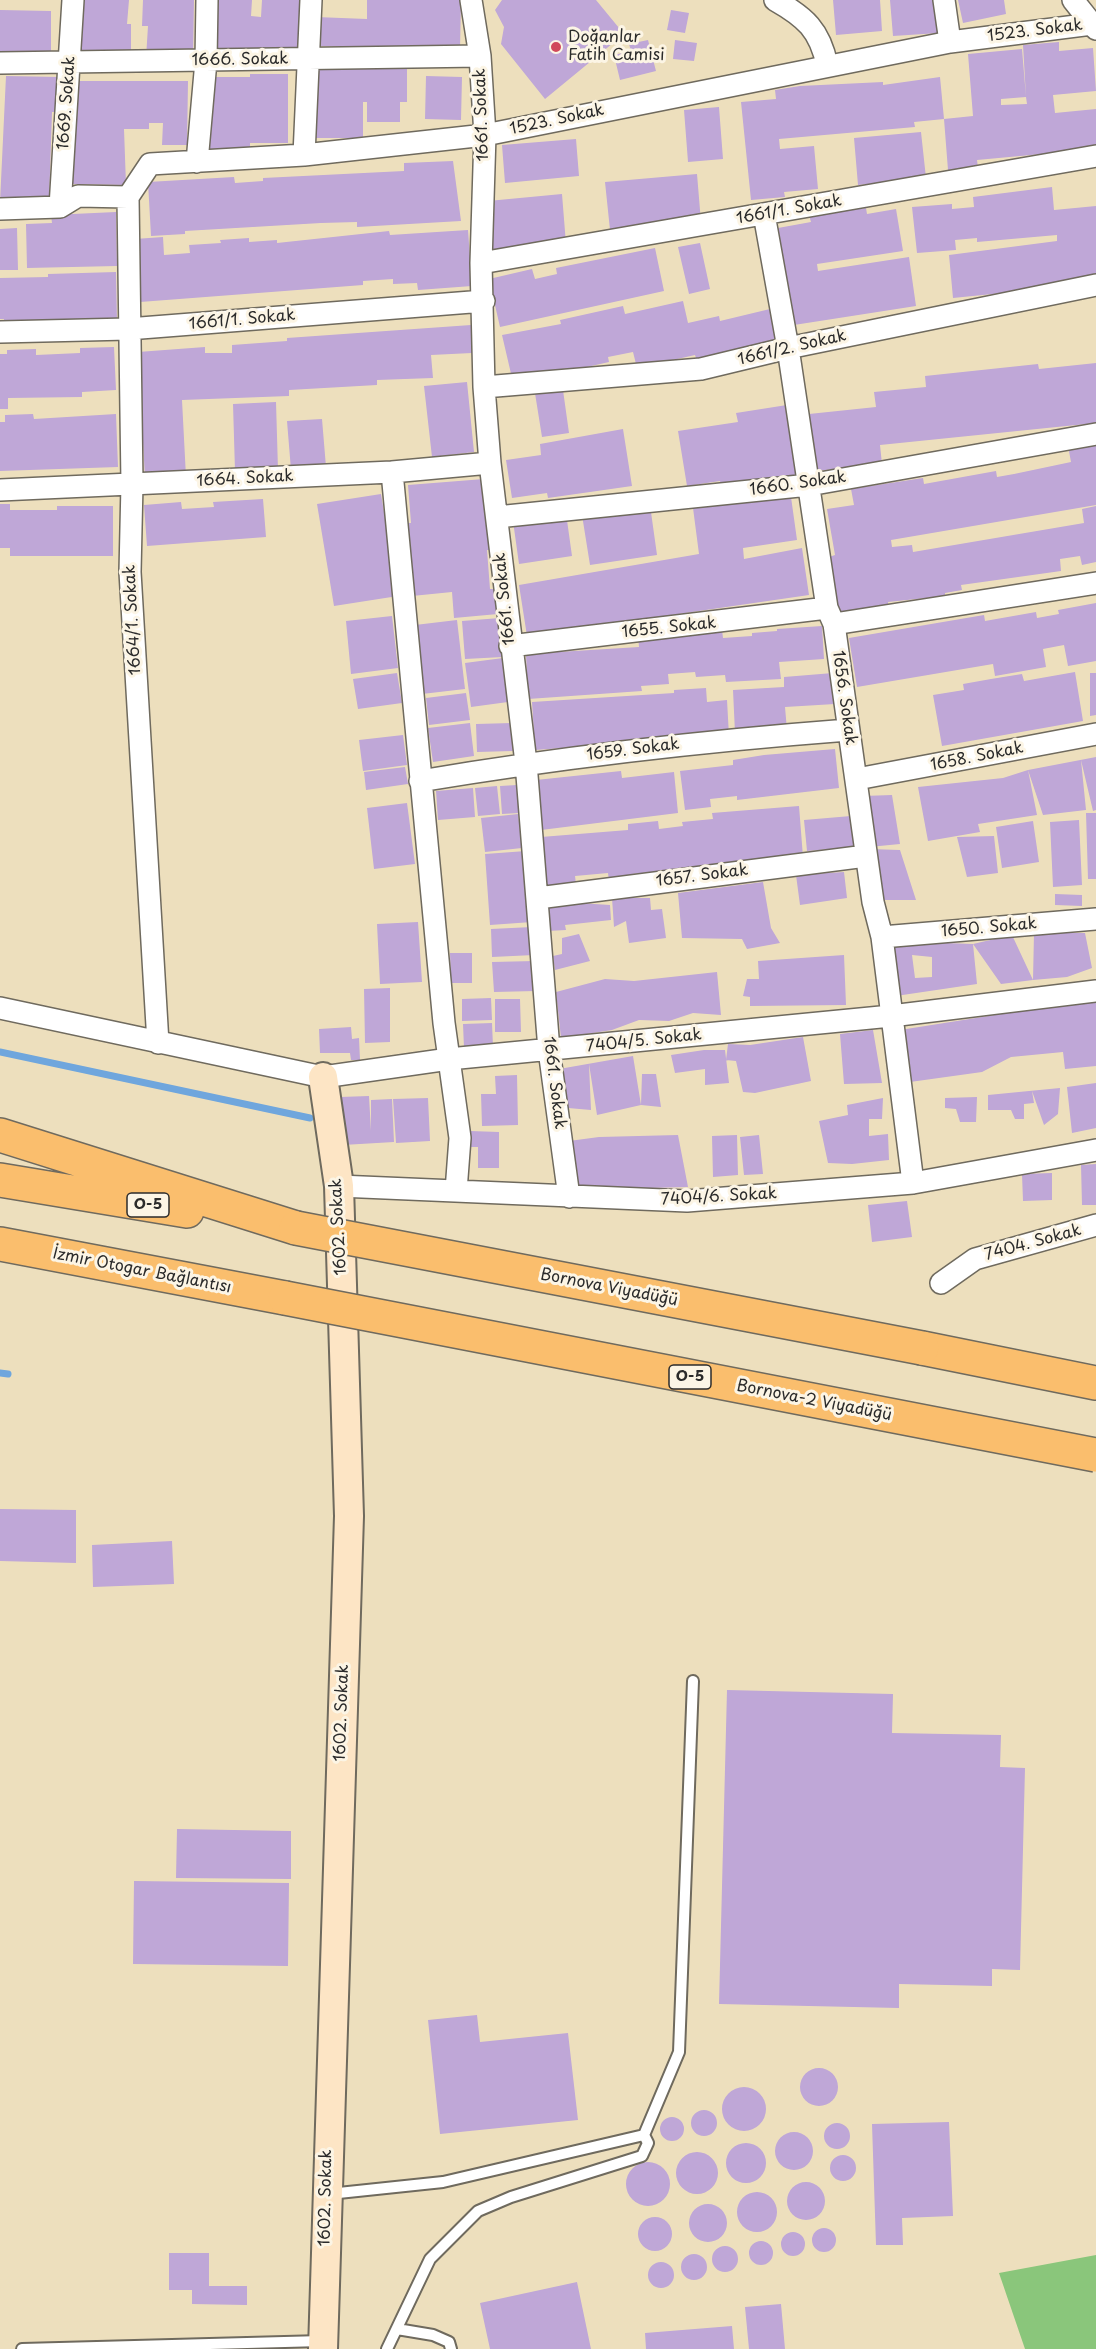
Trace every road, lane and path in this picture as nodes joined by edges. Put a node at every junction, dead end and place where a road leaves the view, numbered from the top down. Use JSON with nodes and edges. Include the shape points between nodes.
{"nodes":[{"id":1,"x":73,"y":0,"type":"edge"},
{"id":2,"x":207,"y":0,"type":"edge"},
{"id":3,"x":310,"y":0,"type":"edge"},
{"id":4,"x":471,"y":0,"type":"edge"},
{"id":5,"x":775,"y":0,"type":"edge"},
{"id":6,"x":945,"y":0,"type":"edge"},
{"id":7,"x":1072,"y":0,"type":"edge"},
{"id":8,"x":798,"y":7,"type":"edge"},
{"id":9,"x":1094,"y":27,"type":"edge"},
{"id":10,"x":950,"y":42,"type":"junction"},
{"id":11,"x":480,"y":56,"type":"junction"},
{"id":12,"x":308,"y":59,"type":"junction"},
{"id":13,"x":206,"y":61,"type":"junction"},
{"id":14,"x":0,"y":63,"type":"edge"},
{"id":15,"x":70,"y":64,"type":"junction"},
{"id":16,"x":826,"y":65,"type":"junction"},
{"id":17,"x":485,"y":135,"type":"junction"},
{"id":18,"x":304,"y":155,"type":"junction"},
{"id":19,"x":1096,"y":156,"type":"edge"},
{"id":20,"x":197,"y":162,"type":"junction"},
{"id":21,"x":128,"y":197,"type":"junction"},
{"id":22,"x":60,"y":207,"type":"junction"},
{"id":23,"x":0,"y":209,"type":"edge"},
{"id":24,"x":764,"y":214,"type":"junction"},
{"id":25,"x":481,"y":263,"type":"junction"},
{"id":26,"x":1096,"y":285,"type":"edge"},
{"id":27,"x":484,"y":301,"type":"junction"},
{"id":28,"x":128,"y":329,"type":"junction"},
{"id":29,"x":0,"y":332,"type":"edge"},
{"id":30,"x":788,"y":348,"type":"junction"},
{"id":31,"x":484,"y":387,"type":"junction"},
{"id":32,"x":1096,"y":434,"type":"edge"},
{"id":33,"x":490,"y":463,"type":"junction"},
{"id":34,"x":392,"y":472,"type":"junction"},
{"id":35,"x":132,"y":484,"type":"junction"},
{"id":36,"x":809,"y":485,"type":"junction"},
{"id":37,"x":0,"y":490,"type":"edge"},
{"id":38,"x":497,"y":517,"type":"junction"},
{"id":39,"x":1096,"y":583,"type":"edge"},
{"id":40,"x":831,"y":616,"type":"junction"},
{"id":41,"x":510,"y":646,"type":"junction"},
{"id":42,"x":848,"y":730,"type":"junction"},
{"id":43,"x":1096,"y":734,"type":"edge"},
{"id":44,"x":525,"y":763,"type":"junction"},
{"id":45,"x":857,"y":779,"type":"junction"},
{"id":46,"x":420,"y":781,"type":"junction"},
{"id":47,"x":866,"y":856,"type":"junction"},
{"id":48,"x":538,"y":898,"type":"junction"},
{"id":49,"x":1096,"y":919,"type":"edge"},
{"id":50,"x":882,"y":937,"type":"junction"},
{"id":51,"x":1096,"y":991,"type":"edge"},
{"id":52,"x":0,"y":1008,"type":"edge"},
{"id":53,"x":891,"y":1016,"type":"junction"},
{"id":54,"x":158,"y":1043,"type":"junction"},
{"id":55,"x":549,"y":1050,"type":"junction"},
{"id":56,"x":449,"y":1059,"type":"junction"},
{"id":57,"x":323,"y":1077,"type":"junction"},
{"id":58,"x":0,"y":1135,"type":"edge"},
{"id":59,"x":1096,"y":1150,"type":"edge"},
{"id":60,"x":0,"y":1180,"type":"edge"},
{"id":61,"x":913,"y":1183,"type":"junction"},
{"id":62,"x":339,"y":1186,"type":"junction"},
{"id":63,"x":456,"y":1191,"type":"junction"},
{"id":64,"x":569,"y":1197,"type":"junction"},
{"id":65,"x":1096,"y":1225,"type":"edge"},
{"id":66,"x":296,"y":1228,"type":"junction"},
{"id":67,"x":0,"y":1244,"type":"edge"},
{"id":68,"x":940,"y":1283,"type":"dead end"},
{"id":69,"x":285,"y":1298,"type":"joint"},
{"id":70,"x":1096,"y":1383,"type":"edge"},
{"id":71,"x":1096,"y":1455,"type":"edge"},
{"id":72,"x":693,"y":1681,"type":"dead end"},
{"id":73,"x":644,"y":2135,"type":"junction"},
{"id":74,"x":326,"y":2194,"type":"junction"},
{"id":75,"x":397,"y":2329,"type":"junction"},
{"id":76,"x":323,"y":2345,"type":"edge"},
{"id":77,"x":22,"y":2349,"type":"edge"},
{"id":78,"x":387,"y":2349,"type":"edge"},
{"id":79,"x":451,"y":2349,"type":"edge"}],
"edges":[{"from":1,"to":15,"type":"street","name":"1669. Sokak"},
{"from":2,"to":13,"type":"street"},
{"from":3,"to":12,"type":"street"},
{"from":4,"to":11,"type":"street","name":"1661. Sokak"},
{"from":5,"to":8,"type":"street"},
{"from":6,"to":10,"type":"street"},
{"from":7,"to":9,"type":"street"},
{"from":8,"to":16,"type":"street","via":[[823,42]]},
{"from":9,"to":10,"type":"street","name":"1523. Sokak"},
{"from":10,"to":16,"type":"street","name":"1523. Sokak"},
{"from":11,"to":12,"type":"street","name":"1666. Sokak"},
{"from":11,"to":17,"type":"street","name":"1661. Sokak"},
{"from":12,"to":13,"type":"street","name":"1666. Sokak"},
{"from":12,"to":18,"type":"street"},
{"from":13,"to":15,"type":"street","name":"1666. Sokak"},
{"from":13,"to":20,"type":"street"},
{"from":14,"to":15,"type":"street","name":"1666. Sokak"},
{"from":15,"to":22,"type":"street","name":"1669. Sokak"},
{"from":16,"to":17,"type":"street","name":"1523. Sokak"},
{"from":17,"to":18,"type":"street","name":"1523. Sokak"},
{"from":17,"to":25,"type":"street","name":"1661. Sokak"},
{"from":18,"to":20,"type":"street","name":"1523. Sokak"},
{"from":19,"to":24,"type":"street","name":"1661/1. Sokak"},
{"from":20,"to":21,"type":"street","name":"1523. Sokak","via":[[150,164]]},
{"from":21,"to":22,"type":"street","via":[[78,196]]},
{"from":21,"to":28,"type":"street","name":"1664/1. Sokak"},
{"from":22,"to":23,"type":"street"},
{"from":24,"to":25,"type":"street","name":"1661/1. Sokak"},
{"from":24,"to":30,"type":"street","name":"1656. Sokak"},
{"from":25,"to":27,"type":"street","name":"1661. Sokak"},
{"from":26,"to":30,"type":"street","name":"1661/2. Sokak"},
{"from":27,"to":28,"type":"street","name":"1661/1. Sokak"},
{"from":27,"to":31,"type":"street","name":"1661. Sokak"},
{"from":28,"to":29,"type":"street","name":"1661/1. Sokak"},
{"from":28,"to":35,"type":"street","name":"1664/1. Sokak"},
{"from":30,"to":31,"type":"street","name":"1661/2. Sokak","via":[[701,369]]},
{"from":30,"to":36,"type":"street","name":"1656. Sokak"},
{"from":31,"to":33,"type":"street","name":"1661. Sokak"},
{"from":32,"to":36,"type":"street","name":"1660. Sokak"},
{"from":33,"to":34,"type":"street","name":"1664. Sokak"},
{"from":33,"to":38,"type":"street","name":"1661. Sokak"},
{"from":34,"to":35,"type":"street","name":"1664. Sokak"},
{"from":34,"to":46,"type":"street"},
{"from":35,"to":37,"type":"street","name":"1664. Sokak"},
{"from":35,"to":54,"type":"street","name":"1664/1. Sokak","via":[[130,572]]},
{"from":36,"to":38,"type":"street","name":"1660. Sokak"},
{"from":36,"to":40,"type":"street","name":"1656. Sokak"},
{"from":38,"to":41,"type":"street","name":"1661. Sokak"},
{"from":39,"to":40,"type":"street","name":"1655. Sokak"},
{"from":40,"to":41,"type":"street","name":"1655. Sokak"},
{"from":40,"to":42,"type":"street","name":"1656. Sokak"},
{"from":41,"to":44,"type":"street","name":"1661. Sokak"},
{"from":42,"to":44,"type":"street","name":"1659. Sokak","via":[[727,739]]},
{"from":42,"to":45,"type":"street","name":"1656. Sokak"},
{"from":43,"to":45,"type":"street","name":"1658. Sokak"},
{"from":44,"to":46,"type":"street","name":"1659. Sokak"},
{"from":44,"to":48,"type":"street","name":"1661. Sokak"},
{"from":45,"to":47,"type":"street","name":"1656. Sokak"},
{"from":46,"to":56,"type":"street"},
{"from":47,"to":48,"type":"street","name":"1657. Sokak"},
{"from":47,"to":50,"type":"street","name":"1656. Sokak"},
{"from":48,"to":55,"type":"street","name":"1661. Sokak"},
{"from":49,"to":50,"type":"street","name":"1650. Sokak"},
{"from":50,"to":53,"type":"street","name":"1656. Sokak"},
{"from":51,"to":53,"type":"street","name":"7404/5. Sokak"},
{"from":52,"to":54,"type":"street","name":"7404/5. Sokak"},
{"from":53,"to":55,"type":"street","name":"7404/5. Sokak"},
{"from":53,"to":61,"type":"street","name":"1656. Sokak"},
{"from":54,"to":57,"type":"street","name":"7404/5. Sokak"},
{"from":55,"to":56,"type":"street","name":"7404/5. Sokak"},
{"from":55,"to":64,"type":"street","name":"1661. Sokak"},
{"from":56,"to":57,"type":"street","name":"7404/5. Sokak"},
{"from":56,"to":63,"type":"street","via":[[460,1138]]},
{"from":57,"to":62,"type":"street","name":"1602. Sokak"},
{"from":58,"to":66,"type":"highway"},
{"from":59,"to":61,"type":"street","name":"7404/6. Sokak"},
{"from":60,"to":66,"type":"highway","number":"O-5"},
{"from":61,"to":64,"type":"street","name":"7404/6. Sokak","via":[[698,1200]]},
{"from":62,"to":63,"type":"street","name":"7404/6. Sokak"},
{"from":62,"to":74,"type":"street","name":"1602. Sokak","via":[[349,1516]]},
{"from":63,"to":64,"type":"street","name":"7404/6. Sokak"},
{"from":65,"to":68,"type":"street","name":"7404. Sokak","via":[[975,1259]]},
{"from":66,"to":70,"type":"highway","name":"Bornova Viyadüğü","number":"O-5","bridge":true},
{"from":67,"to":69,"type":"highway","name":"İzmir Otogar Bağlantısı","number":"O-5"},
{"from":69,"to":71,"type":"highway","name":"Bornova-2 Viyadüğü","number":"O-5","bridge":true},
{"from":72,"to":73,"type":"lane","via":[[679,2052]]},
{"from":73,"to":74,"type":"lane","via":[[443,2182]]},
{"from":73,"to":75,"type":"lane","via":[[648,2142],[642,2156],[478,2211],[430,2259]]},
{"from":74,"to":76,"type":"street","name":"1602. Sokak"},
{"from":75,"to":78,"type":"lane"},
{"from":75,"to":79,"type":"lane","via":[[433,2335],[449,2342]]},
{"from":76,"to":77,"type":"lane"}]}
